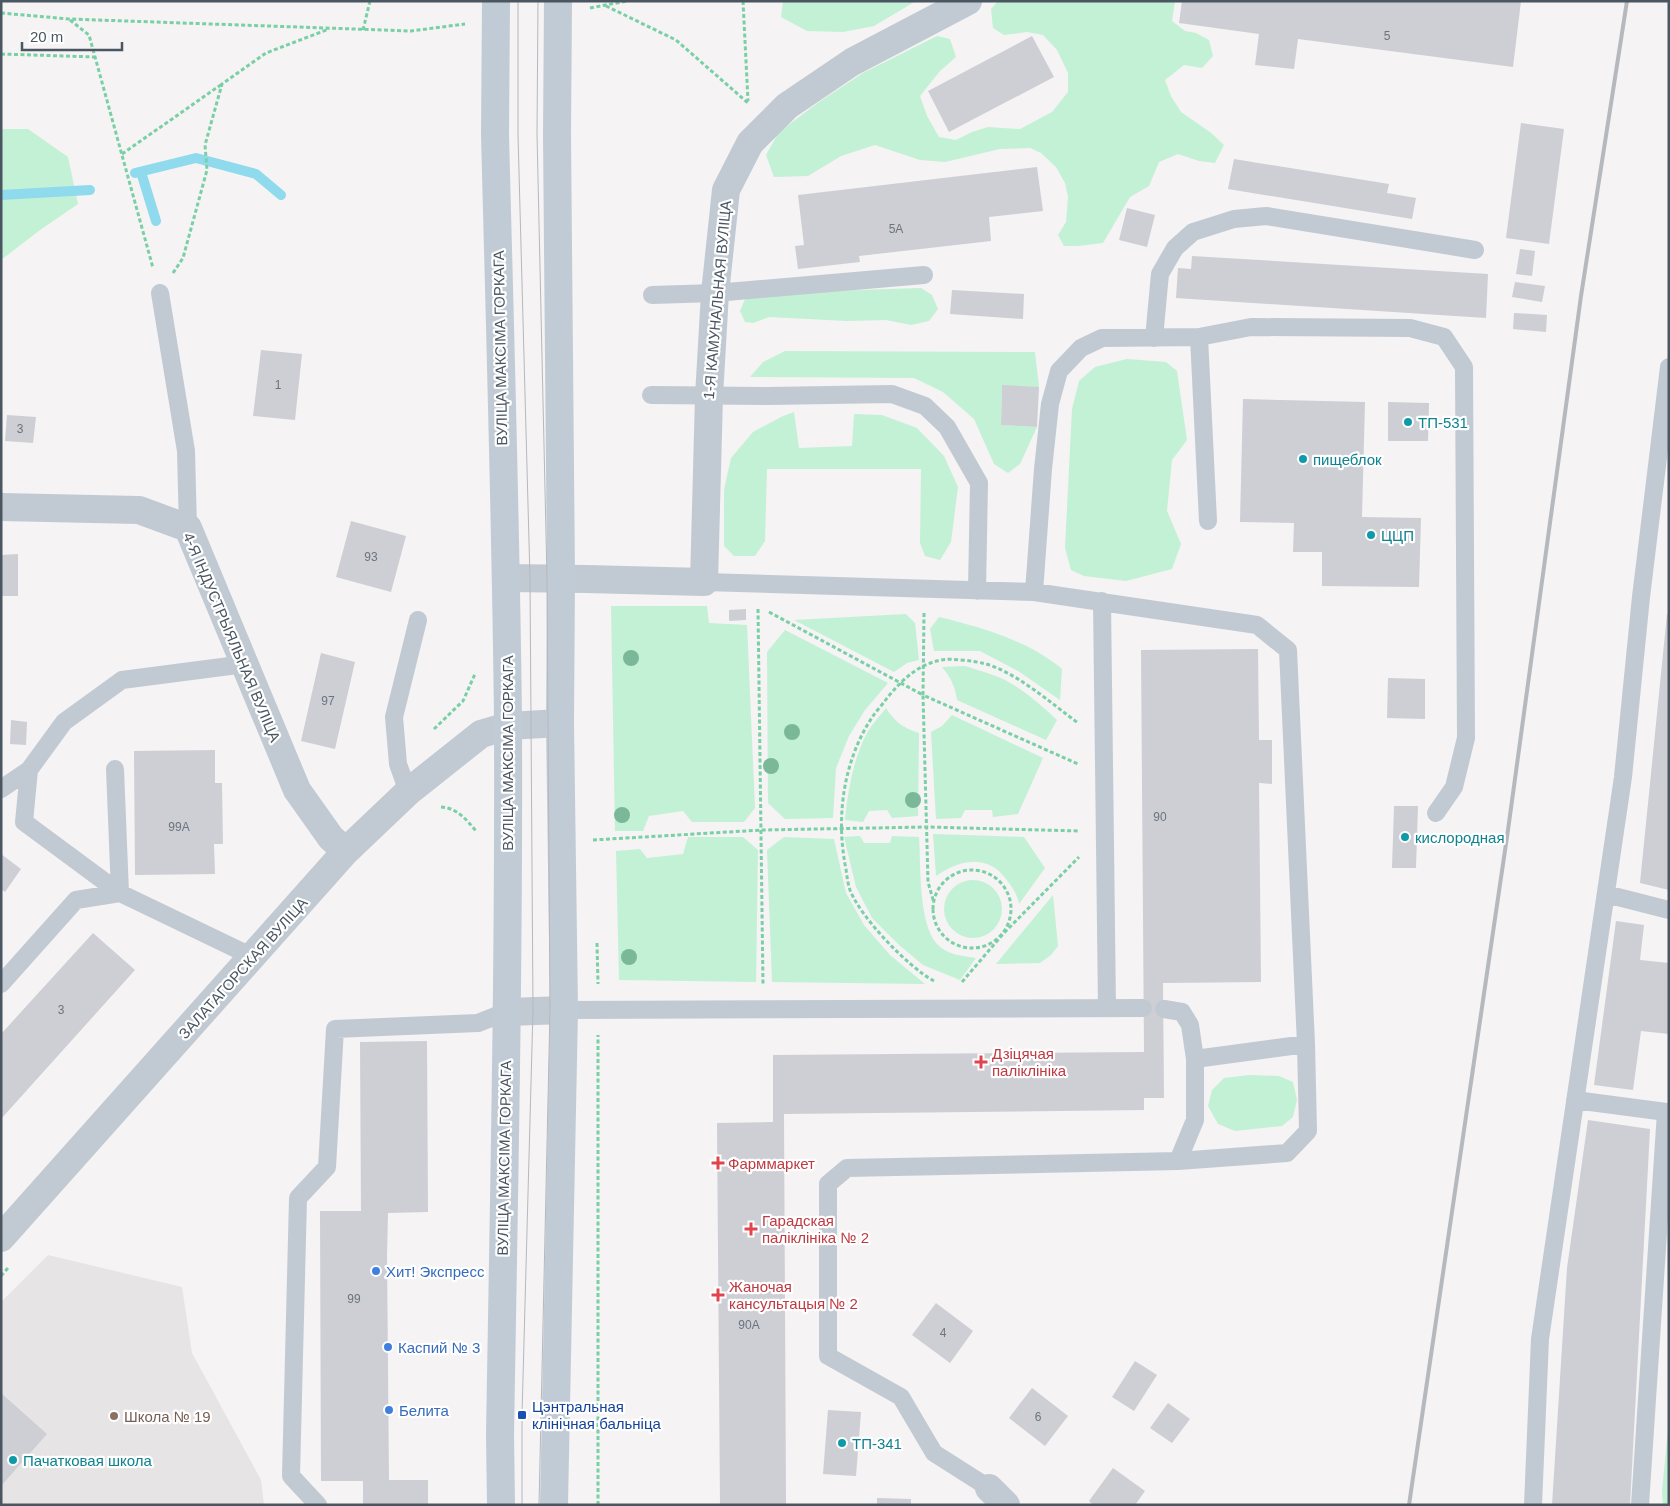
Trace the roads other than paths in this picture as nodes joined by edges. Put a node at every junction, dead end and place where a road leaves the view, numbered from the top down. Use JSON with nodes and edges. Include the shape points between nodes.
{"nodes":[{"id":1,"x":496,"y":1,"type":"edge"},
{"id":2,"x":558,"y":1,"type":"edge"},
{"id":3,"x":968,"y":1,"type":"edge"},
{"id":4,"x":1475,"y":250,"type":"dead end"},
{"id":5,"x":924,"y":275,"type":"dead end"},
{"id":6,"x":160,"y":293,"type":"road end"},
{"id":7,"x":715,"y":293,"type":"junction"},
{"id":8,"x":652,"y":295,"type":"dead end"},
{"id":9,"x":1199,"y":337,"type":"junction"},
{"id":10,"x":1154,"y":338,"type":"junction"},
{"id":11,"x":1669,"y":368,"type":"edge"},
{"id":12,"x":651,"y":395,"type":"dead end"},
{"id":13,"x":709,"y":396,"type":"junction"},
{"id":14,"x":1,"y":507,"type":"edge"},
{"id":15,"x":1208,"y":521,"type":"dead end"},
{"id":16,"x":188,"y":528,"type":"junction"},
{"id":17,"x":506,"y":578,"type":"junction"},
{"id":18,"x":561,"y":578,"type":"junction"},
{"id":19,"x":704,"y":582,"type":"junction"},
{"id":20,"x":977,"y":591,"type":"junction"},
{"id":21,"x":1034,"y":592,"type":"junction"},
{"id":22,"x":1102,"y":601,"type":"junction"},
{"id":23,"x":418,"y":620,"type":"dead end"},
{"id":24,"x":245,"y":664,"type":"junction"},
{"id":25,"x":560,"y":722,"type":"junction"},
{"id":26,"x":508,"y":726,"type":"junction"},
{"id":27,"x":115,"y":769,"type":"dead end"},
{"id":28,"x":29,"y":770,"type":"junction"},
{"id":29,"x":1,"y":789,"type":"edge"},
{"id":30,"x":408,"y":792,"type":"junction"},
{"id":31,"x":1436,"y":813,"type":"dead end"},
{"id":32,"x":346,"y":851,"type":"junction"},
{"id":33,"x":120,"y":892,"type":"junction"},
{"id":34,"x":1606,"y":894,"type":"junction"},
{"id":35,"x":1669,"y":910,"type":"edge"},
{"id":36,"x":253,"y":957,"type":"junction"},
{"id":37,"x":1,"y":984,"type":"edge"},
{"id":38,"x":1107,"y":1008,"type":"junction"},
{"id":39,"x":1143,"y":1008,"type":"dead end"},
{"id":40,"x":1164,"y":1009,"type":"dead end"},
{"id":41,"x":564,"y":1010,"type":"junction"},
{"id":42,"x":506,"y":1012,"type":"junction"},
{"id":43,"x":1306,"y":1044,"type":"junction"},
{"id":44,"x":1195,"y":1059,"type":"junction"},
{"id":45,"x":1576,"y":1100,"type":"junction"},
{"id":46,"x":1178,"y":1161,"type":"junction"},
{"id":47,"x":1,"y":1238,"type":"edge"},
{"id":48,"x":994,"y":1499,"type":"edge"},
{"id":49,"x":318,"y":1505,"type":"edge"},
{"id":50,"x":501,"y":1505,"type":"edge"},
{"id":51,"x":554,"y":1505,"type":"edge"},
{"id":52,"x":1533,"y":1505,"type":"edge"},
{"id":53,"x":1640,"y":1505,"type":"edge"}],
"edges":[{"from":1,"to":17,"type":"main road","name":"ВУЛІЦА МАКСІМА ГОРКАГА","bridge":true,"via":[[495,134]]},
{"from":2,"to":18,"type":"main road","bridge":true},
{"from":3,"to":7,"type":"street","name":"1-Я КАМУНАЛЬНАЯ ВУЛІЦА","via":[[852,62],[787,106],[750,143],[726,190]]},
{"from":4,"to":10,"type":"lane","via":[[1266,216],[1234,219],[1193,232],[1175,248],[1160,274]]},
{"from":5,"to":7,"type":"lane"},
{"from":6,"to":16,"type":"lane","via":[[186,451]]},
{"from":7,"to":8,"type":"lane"},
{"from":7,"to":13,"type":"street","name":"1-Я КАМУНАЛЬНАЯ ВУЛІЦА"},
{"from":9,"to":10,"type":"lane"},
{"from":9,"to":15,"type":"lane"},
{"from":9,"to":31,"type":"lane","via":[[1251,327],[1410,328],[1444,337],[1464,366],[1466,738],[1454,786]]},
{"from":10,"to":21,"type":"lane","via":[[1102,338],[1081,348],[1059,371],[1050,404]]},
{"from":11,"to":34,"type":"lane","via":[[1623,777]]},
{"from":12,"to":13,"type":"lane"},
{"from":13,"to":19,"type":"street","name":"1-Я КАМУНАЛЬНАЯ ВУЛІЦА"},
{"from":13,"to":20,"type":"lane","via":[[892,394],[924,406],[947,427],[979,483]]},
{"from":14,"to":16,"type":"street","name":"4-Я ІНДУСТРЫЯЛЬНАЯ ВУЛІЦА","via":[[139,510]]},
{"from":16,"to":24,"type":"street","name":"4-Я ІНДУСТРЫЯЛЬНАЯ ВУЛІЦА"},
{"from":17,"to":18,"type":"street"},
{"from":17,"to":26,"type":"main road","name":"ВУЛІЦА МАКСІМА ГОРКАГА"},
{"from":18,"to":19,"type":"street"},
{"from":18,"to":25,"type":"main road"},
{"from":19,"to":20,"type":"lane"},
{"from":20,"to":21,"type":"lane"},
{"from":21,"to":22,"type":"lane"},
{"from":22,"to":38,"type":"lane"},
{"from":22,"to":43,"type":"lane","via":[[1257,625],[1288,650]]},
{"from":23,"to":30,"type":"lane","via":[[394,716],[398,764]]},
{"from":24,"to":28,"type":"lane","via":[[122,680],[64,722]]},
{"from":24,"to":32,"type":"street","name":"4-Я ІНДУСТРЫЯЛЬНАЯ ВУЛІЦА","via":[[297,790],[331,838]]},
{"from":25,"to":26,"type":"street","name":"ЗАЛАТАГОРСКАЯ ВУЛІЦА"},
{"from":25,"to":41,"type":"main road"},
{"from":26,"to":30,"type":"street","name":"ЗАЛАТАГОРСКАЯ ВУЛІЦА","via":[[481,734]]},
{"from":26,"to":42,"type":"main road","name":"ВУЛІЦА МАКСІМА ГОРКАГА"},
{"from":27,"to":33,"type":"lane"},
{"from":28,"to":29,"type":"lane"},
{"from":28,"to":33,"type":"lane","via":[[24,822]]},
{"from":30,"to":32,"type":"street","name":"ЗАЛАТАГОРСКАЯ ВУЛІЦА"},
{"from":32,"to":36,"type":"street","name":"ЗАЛАТАГОРСКАЯ ВУЛІЦА"},
{"from":33,"to":36,"type":"lane"},
{"from":33,"to":37,"type":"lane","via":[[76,900]]},
{"from":34,"to":35,"type":"lane"},
{"from":34,"to":45,"type":"lane"},
{"from":36,"to":47,"type":"street","name":"ЗАЛАТАГОРСКАЯ ВУЛІЦА"},
{"from":38,"to":39,"type":"lane"},
{"from":38,"to":41,"type":"lane"},
{"from":40,"to":44,"type":"lane","via":[[1182,1012],[1190,1026]]},
{"from":41,"to":42,"type":"street"},
{"from":41,"to":51,"type":"main road"},
{"from":42,"to":49,"type":"lane","via":[[478,1023],[336,1029],[327,1167],[298,1198],[291,1476]]},
{"from":42,"to":50,"type":"main road","name":"ВУЛІЦА МАКСІМА ГОРКАГА"},
{"from":43,"to":44,"type":"lane"},
{"from":43,"to":46,"type":"lane","via":[[1308,1131],[1287,1153]]},
{"from":44,"to":46,"type":"lane","via":[[1195,1120]]},
{"from":45,"to":52,"type":"lane","via":[[1540,1339]]},
{"from":45,"to":53,"type":"lane","via":[[1666,1112]]},
{"from":46,"to":48,"type":"lane","via":[[847,1168],[828,1184],[828,1356],[901,1397],[934,1453]]}]}
